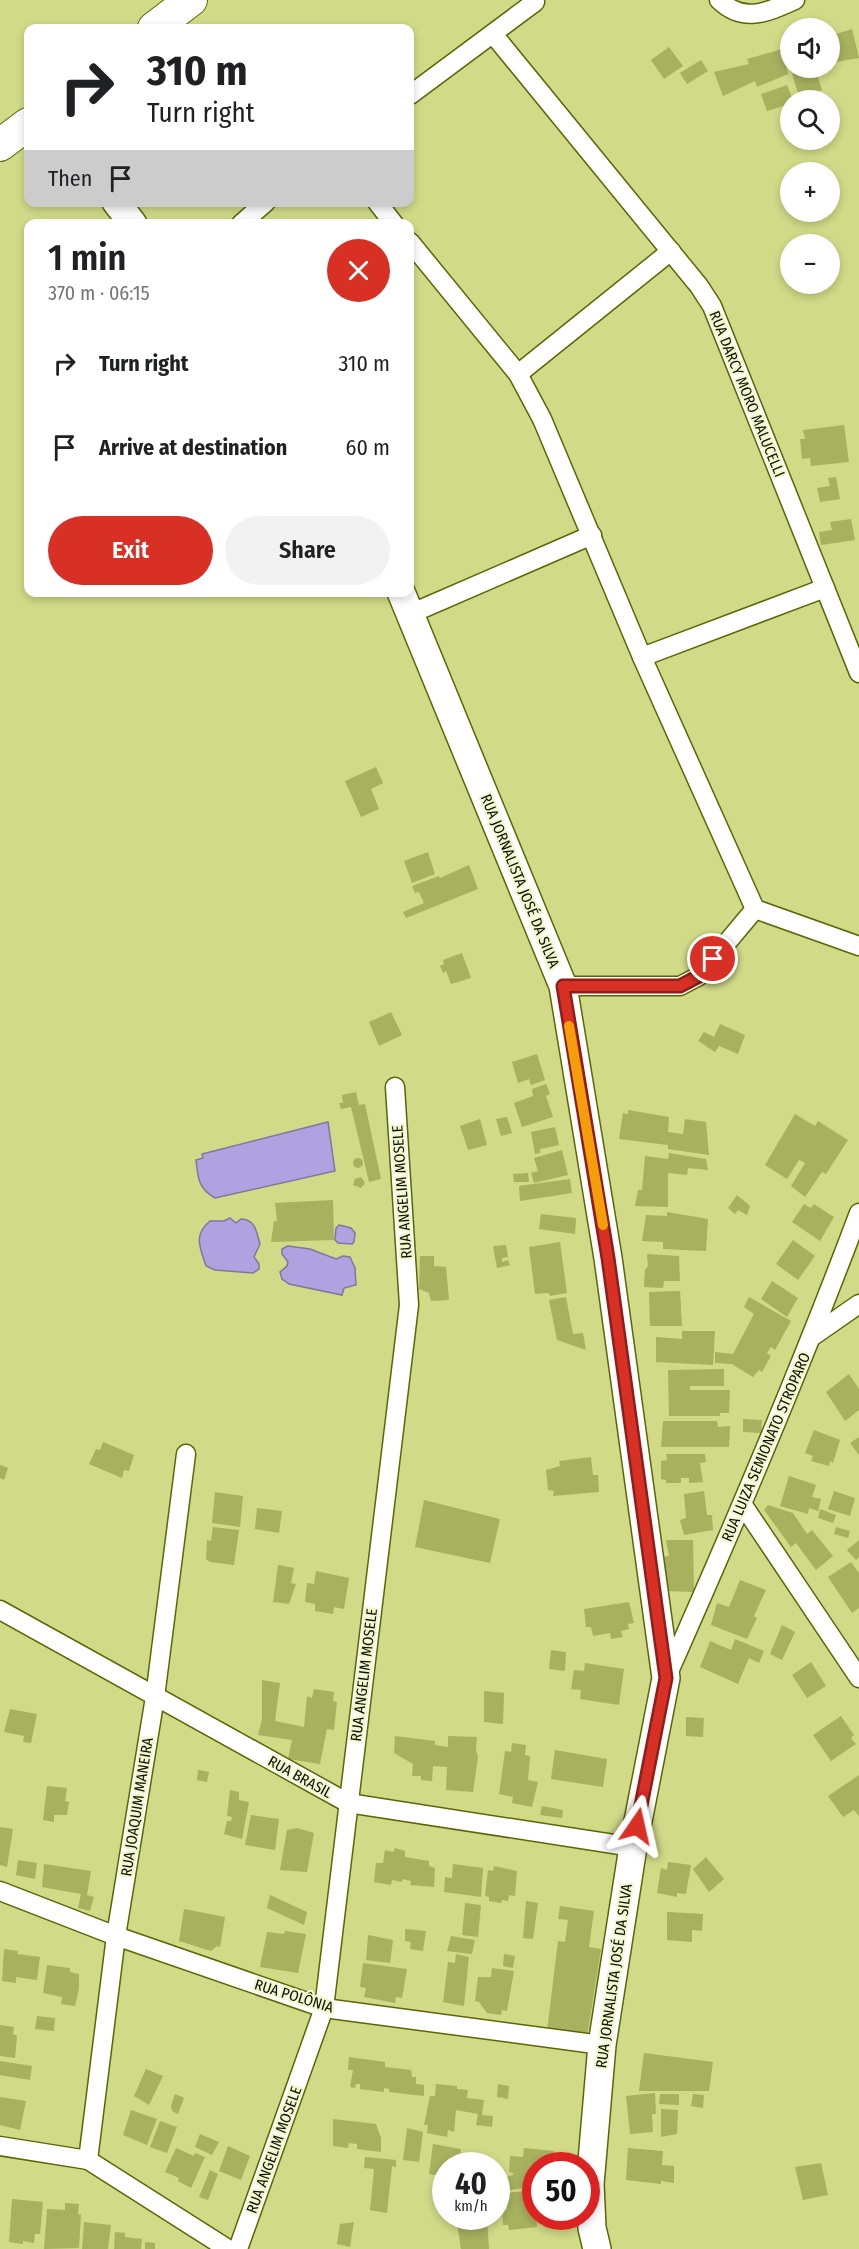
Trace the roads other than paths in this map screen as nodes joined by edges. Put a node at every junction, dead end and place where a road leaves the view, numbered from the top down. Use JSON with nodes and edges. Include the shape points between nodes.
{"nodes":[{"id":1,"x":191,"y":0,"type":"edge"},
{"id":2,"x":719,"y":0,"type":"edge"},
{"id":3,"x":795,"y":0,"type":"edge"},
{"id":4,"x":535,"y":2,"type":"dead end"},
{"id":5,"x":159,"y":24,"type":"edge"},
{"id":6,"x":493,"y":34,"type":"junction"},
{"id":7,"x":414,"y":92,"type":"edge"},
{"id":8,"x":24,"y":127,"type":"edge"},
{"id":9,"x":0,"y":145,"type":"edge"},
{"id":10,"x":120,"y":207,"type":"edge"},
{"id":11,"x":260,"y":207,"type":"edge"},
{"id":12,"x":381,"y":207,"type":"edge"},
{"id":13,"x":129,"y":219,"type":"edge"},
{"id":14,"x":247,"y":219,"type":"edge"},
{"id":15,"x":390,"y":219,"type":"edge"},
{"id":16,"x":414,"y":247,"type":"edge"},
{"id":17,"x":671,"y":251,"type":"junction"},
{"id":18,"x":518,"y":374,"type":"junction"},
{"id":19,"x":592,"y":535,"type":"junction"},
{"id":20,"x":825,"y":588,"type":"junction"},
{"id":21,"x":405,"y":603,"type":"edge"},
{"id":22,"x":642,"y":657,"type":"junction"},
{"id":23,"x":856,"y":662,"type":"edge"},
{"id":24,"x":755,"y":909,"type":"junction"},
{"id":25,"x":859,"y":946,"type":"edge"},
{"id":26,"x":563,"y":986,"type":"junction"},
{"id":27,"x":395,"y":1087,"type":"dead end"},
{"id":28,"x":859,"y":1213,"type":"edge"},
{"id":29,"x":859,"y":1304,"type":"edge"},
{"id":30,"x":813,"y":1336,"type":"junction"},
{"id":31,"x":186,"y":1454,"type":"dead end"},
{"id":32,"x":743,"y":1506,"type":"junction"},
{"id":33,"x":0,"y":1610,"type":"edge"},
{"id":34,"x":666,"y":1678,"type":"junction"},
{"id":35,"x":859,"y":1678,"type":"edge"},
{"id":36,"x":155,"y":1697,"type":"junction"},
{"id":37,"x":348,"y":1803,"type":"junction"},
{"id":38,"x":633,"y":1847,"type":"junction"},
{"id":39,"x":0,"y":1891,"type":"edge"},
{"id":40,"x":116,"y":1936,"type":"junction"},
{"id":41,"x":324,"y":2008,"type":"junction"},
{"id":42,"x":603,"y":2045,"type":"junction"},
{"id":43,"x":0,"y":2146,"type":"edge"},
{"id":44,"x":88,"y":2160,"type":"junction"},
{"id":45,"x":228,"y":2249,"type":"edge"},
{"id":46,"x":238,"y":2249,"type":"edge"},
{"id":47,"x":597,"y":2249,"type":"edge"}],
"edges":[{"from":1,"to":5,"type":"highway"},
{"from":2,"to":3,"type":"street","via":[[738,13],[768,12]]},
{"from":4,"to":6,"type":"street"},
{"from":6,"to":7,"type":"street"},
{"from":6,"to":17,"type":"street","name":"RUA DARCY MORO MALUCELLI"},
{"from":8,"to":9,"type":"highway"},
{"from":10,"to":13,"type":"main road"},
{"from":11,"to":14,"type":"street"},
{"from":12,"to":15,"type":"street"},
{"from":16,"to":18,"type":"street"},
{"from":17,"to":18,"type":"street"},
{"from":17,"to":20,"type":"street","name":"RUA DARCY MORO MALUCELLI","via":[[712,306]]},
{"from":18,"to":19,"type":"street","via":[[542,419]]},
{"from":19,"to":21,"type":"street"},
{"from":19,"to":22,"type":"street"},
{"from":20,"to":22,"type":"street"},
{"from":20,"to":23,"type":"street","name":"RUA DARCY MORO MALUCELLI"},
{"from":21,"to":26,"type":"main road","name":"RUA JORNALISTA JOSÉ DA SILVA"},
{"from":22,"to":24,"type":"street"},
{"from":24,"to":25,"type":"street"},
{"from":24,"to":26,"type":"street","via":[[699,976],[680,986]]},
{"from":26,"to":34,"type":"main road","name":"RUA JORNALISTA JOSÉ DA SILVA","via":[[608,1258]]},
{"from":27,"to":37,"type":"street","name":"RUA ANGELIM MOSELE","via":[[409,1305]]},
{"from":28,"to":30,"type":"street","name":"RUA LUIZA SEMIONATO STROPARO"},
{"from":29,"to":30,"type":"street"},
{"from":30,"to":32,"type":"street","name":"RUA LUIZA SEMIONATO STROPARO"},
{"from":31,"to":36,"type":"street","name":"RUA JOAQUIM MANEIRA"},
{"from":32,"to":34,"type":"street","name":"RUA LUIZA SEMIONATO STROPARO"},
{"from":32,"to":35,"type":"street"},
{"from":33,"to":36,"type":"street","name":"RUA BRASIL"},
{"from":34,"to":38,"type":"main road","name":"RUA JORNALISTA JOSÉ DA SILVA"},
{"from":36,"to":37,"type":"street","name":"RUA BRASIL"},
{"from":36,"to":40,"type":"street","name":"RUA JOAQUIM MANEIRA"},
{"from":37,"to":38,"type":"street","name":"RUA BRASIL"},
{"from":37,"to":41,"type":"street","name":"RUA ANGELIM MOSELE"},
{"from":38,"to":42,"type":"main road","name":"RUA JORNALISTA JOSÉ DA SILVA"},
{"from":39,"to":40,"type":"street","name":"RUA POLÔNIA"},
{"from":40,"to":41,"type":"street","name":"RUA POLÔNIA"},
{"from":40,"to":44,"type":"street","name":"RUA JOAQUIM MANEIRA"},
{"from":41,"to":42,"type":"street","name":"RUA POLÔNIA"},
{"from":41,"to":46,"type":"street","name":"RUA ANGELIM MOSELE"},
{"from":42,"to":47,"type":"main road","name":"RUA JORNALISTA JOSÉ DA SILVA","via":[[590,2184]]},
{"from":43,"to":44,"type":"street"},
{"from":44,"to":45,"type":"street"}]}
